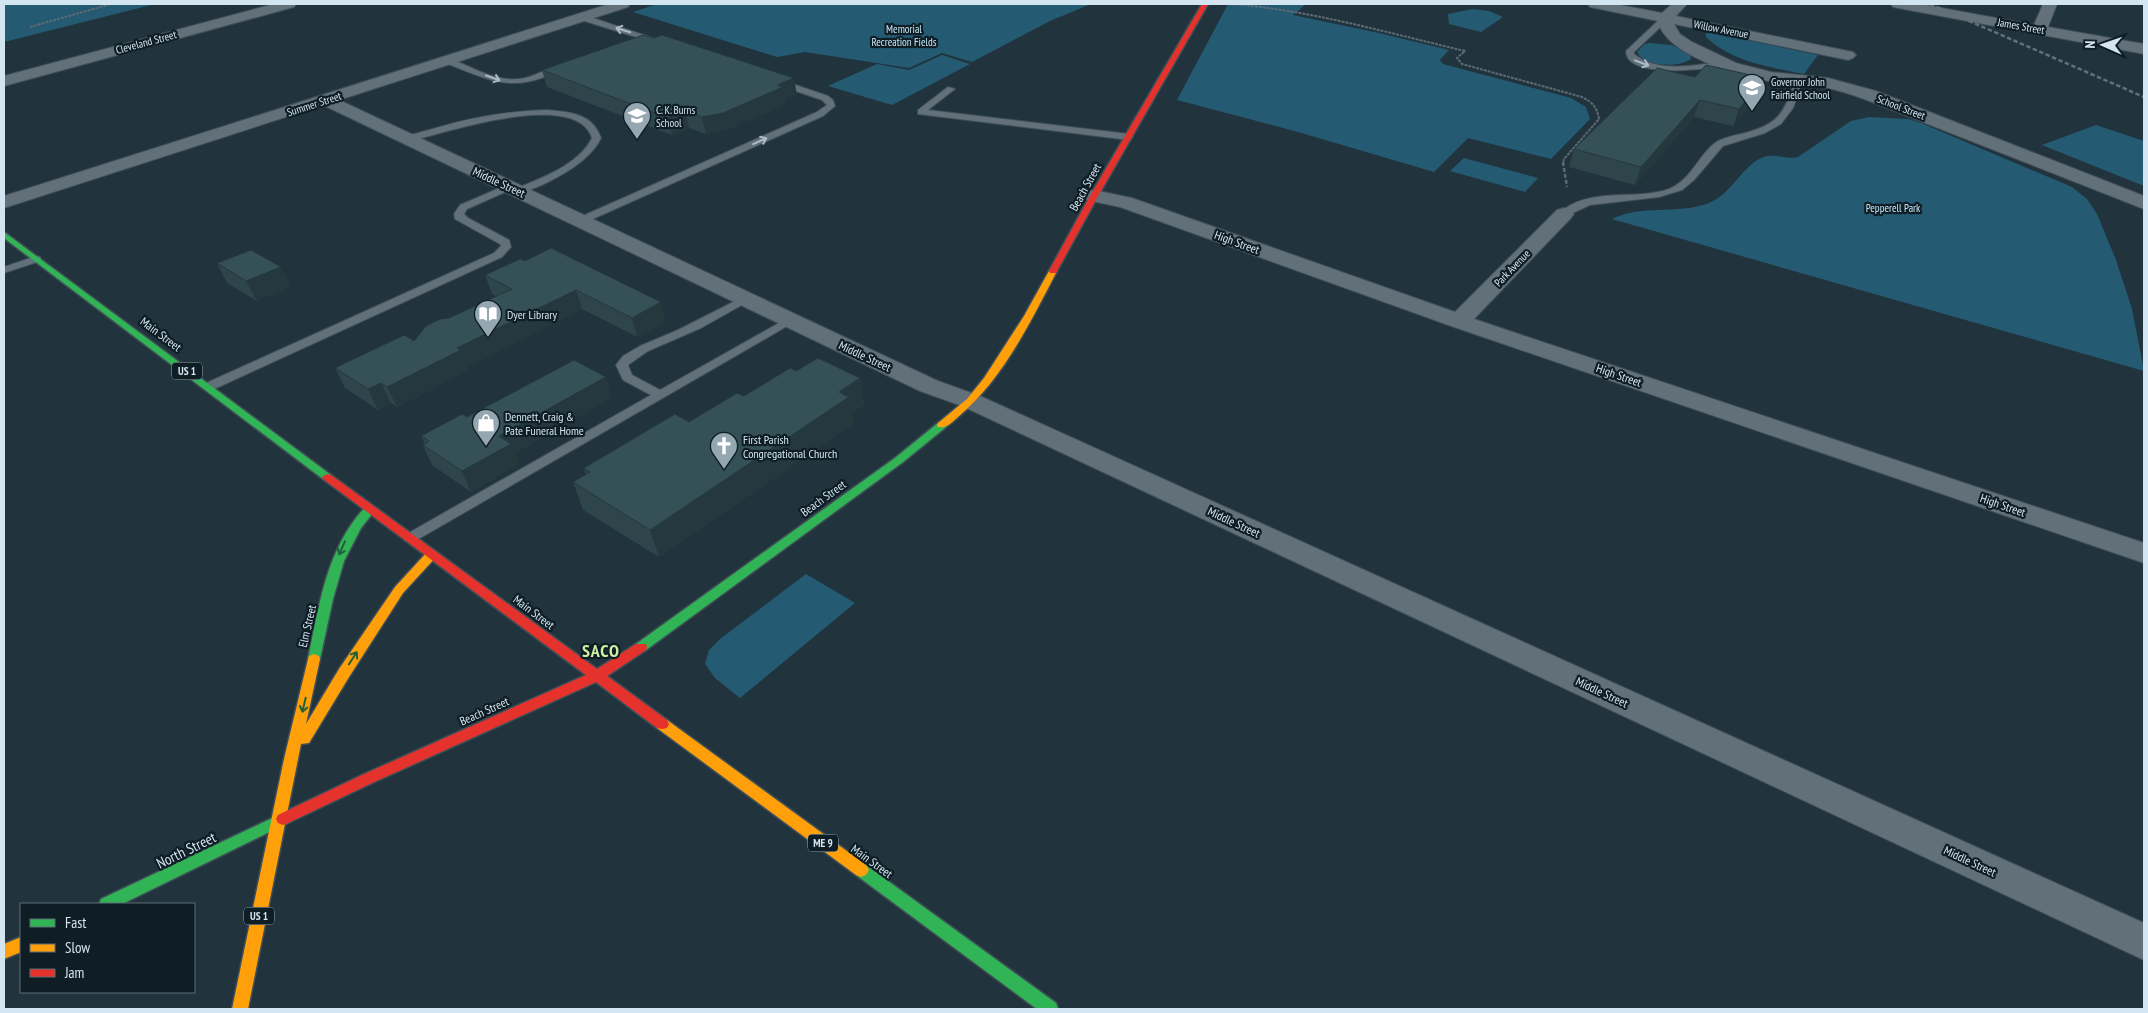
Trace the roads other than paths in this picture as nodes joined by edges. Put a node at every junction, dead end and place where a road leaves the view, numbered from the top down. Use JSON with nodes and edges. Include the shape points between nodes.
{"nodes":[{"id":1,"x":289,"y":4,"type":"edge"},
{"id":2,"x":623,"y":4,"type":"edge"},
{"id":3,"x":1205,"y":4,"type":"edge"},
{"id":4,"x":1595,"y":4,"type":"edge"},
{"id":5,"x":1680,"y":4,"type":"edge"},
{"id":6,"x":1898,"y":4,"type":"edge"},
{"id":7,"x":2050,"y":4,"type":"edge"},
{"id":8,"x":581,"y":17,"type":"junction"},
{"id":9,"x":1665,"y":19,"type":"junction"},
{"id":10,"x":2040,"y":29,"type":"junction"},
{"id":11,"x":648,"y":38,"type":"junction"},
{"id":12,"x":629,"y":44,"type":"edge"},
{"id":13,"x":666,"y":44,"type":"edge"},
{"id":14,"x":2144,"y":49,"type":"edge"},
{"id":15,"x":1848,"y":55,"type":"dead end"},
{"id":16,"x":448,"y":61,"type":"junction"},
{"id":17,"x":1725,"y":63,"type":"junction"},
{"id":18,"x":572,"y":64,"type":"edge"},
{"id":19,"x":769,"y":79,"type":"edge"},
{"id":20,"x":1792,"y":79,"type":"junction"},
{"id":21,"x":4,"y":81,"type":"edge"},
{"id":22,"x":951,"y":89,"type":"dead end"},
{"id":23,"x":325,"y":100,"type":"junction"},
{"id":24,"x":1129,"y":137,"type":"junction"},
{"id":25,"x":408,"y":139,"type":"junction"},
{"id":26,"x":513,"y":189,"type":"junction"},
{"id":27,"x":1094,"y":196,"type":"junction"},
{"id":28,"x":4,"y":202,"type":"edge"},
{"id":29,"x":2144,"y":203,"type":"edge"},
{"id":30,"x":1564,"y":214,"type":"joint"},
{"id":31,"x":582,"y":220,"type":"junction"},
{"id":32,"x":4,"y":234,"type":"edge"},
{"id":33,"x":36,"y":259,"type":"junction"},
{"id":34,"x":4,"y":270,"type":"edge"},
{"id":35,"x":745,"y":299,"type":"junction"},
{"id":36,"x":790,"y":321,"type":"junction"},
{"id":37,"x":1459,"y":321,"type":"junction"},
{"id":38,"x":208,"y":387,"type":"junction"},
{"id":39,"x":660,"y":395,"type":"junction"},
{"id":40,"x":971,"y":401,"type":"junction"},
{"id":41,"x":370,"y":509,"type":"junction"},
{"id":42,"x":410,"y":538,"type":"junction"},
{"id":43,"x":2144,"y":553,"type":"edge"},
{"id":44,"x":432,"y":554,"type":"junction"},
{"id":45,"x":597,"y":676,"type":"junction"},
{"id":46,"x":292,"y":759,"type":"junction"},
{"id":47,"x":279,"y":822,"type":"junction"},
{"id":48,"x":109,"y":903,"type":"edge"},
{"id":49,"x":2144,"y":942,"type":"edge"},
{"id":50,"x":20,"y":944,"type":"edge"},
{"id":51,"x":4,"y":952,"type":"edge"},
{"id":52,"x":240,"y":1009,"type":"edge"},
{"id":53,"x":1050,"y":1009,"type":"edge"}],
"edges":[{"from":1,"to":21,"type":"street","name":"Cleveland Street"},
{"from":2,"to":8,"type":"street","name":"Summer Street"},
{"from":3,"to":24,"type":"main road","name":"Beach Street"},
{"from":4,"to":9,"type":"street","name":"Willow Avenue"},
{"from":5,"to":9,"type":"street"},
{"from":6,"to":10,"type":"street","name":"James Street"},
{"from":7,"to":10,"type":"street"},
{"from":11,"to":8,"type":"lane","one_way":true},
{"from":8,"to":16,"type":"street","name":"Summer Street"},
{"from":9,"to":15,"type":"street","name":"Willow Avenue"},
{"from":9,"to":17,"type":"street","name":"School Street","via":[[1665,27],[1675,39]]},
{"from":9,"to":17,"type":"lane","one_way":true,"via":[[1630,50],[1636,61],[1666,68]]},
{"from":10,"to":14,"type":"street","name":"James Street"},
{"from":11,"to":12,"type":"lane"},
{"from":11,"to":13,"type":"lane"},
{"from":16,"to":18,"type":"lane","one_way":true,"via":[[512,82]]},
{"from":16,"to":23,"type":"street","name":"Summer Street"},
{"from":17,"to":20,"type":"street","name":"School Street","via":[[1753,73]]},
{"from":31,"to":19,"type":"lane","one_way":true,"via":[[820,114],[831,106],[825,98]]},
{"from":20,"to":29,"type":"street","name":"School Street","via":[[1836,85],[1884,100]]},
{"from":20,"to":30,"type":"lane","via":[[1798,86],[1793,104],[1778,123],[1716,146],[1678,188],[1590,202]]},
{"from":22,"to":24,"type":"lane","via":[[921,112]]},
{"from":23,"to":25,"type":"street","name":"Middle Street"},
{"from":23,"to":28,"type":"street","name":"Summer Street"},
{"from":24,"to":27,"type":"main road","name":"Beach Street"},
{"from":25,"to":26,"type":"street","name":"Middle Street"},
{"from":25,"to":26,"type":"lane","via":[[475,120],[546,113],[573,116],[595,131],[592,146],[575,163]]},
{"from":26,"to":31,"type":"street","name":"Middle Street"},
{"from":26,"to":38,"type":"lane","via":[[463,207],[459,214],[459,217],[505,242],[506,247],[498,255]]},
{"from":27,"to":37,"type":"street","name":"High Street","via":[[1125,202]]},
{"from":27,"to":40,"type":"main road","name":"Beach Street","via":[[1029,316]]},
{"from":30,"to":37,"type":"street","name":"Park Avenue"},
{"from":31,"to":35,"type":"street","name":"Middle Street"},
{"from":32,"to":33,"type":"main road","name":"Main Street","number":"US 1"},
{"from":33,"to":34,"type":"lane"},
{"from":33,"to":38,"type":"main road","name":"Main Street","number":"US 1"},
{"from":35,"to":36,"type":"street","name":"Middle Street"},
{"from":35,"to":39,"type":"lane","via":[[625,361],[622,365],[627,377]]},
{"from":36,"to":39,"type":"lane"},
{"from":36,"to":40,"type":"street","name":"Middle Street","via":[[929,386]]},
{"from":37,"to":43,"type":"street","name":"High Street"},
{"from":38,"to":41,"type":"main road","name":"Main Street","number":"US 1"},
{"from":39,"to":42,"type":"lane"},
{"from":40,"to":45,"type":"main road","name":"Beach Street","via":[[899,460]]},
{"from":40,"to":49,"type":"street","name":"Middle Street"},
{"from":41,"to":42,"type":"main road","name":"Main Street","number":"US 1"},
{"from":41,"to":46,"type":"main road","name":"Elm Street","number":"US 1","one_way":true,"via":[[352,528],[335,565]]},
{"from":42,"to":44,"type":"main road","name":"Main Street","number":"US 1"},
{"from":44,"to":45,"type":"main road","name":"Main Street"},
{"from":46,"to":44,"type":"main road","name":"Elm Street","number":"US 1","one_way":true,"via":[[369,633],[399,590]]},
{"from":45,"to":47,"type":"main road","name":"Beach Street"},
{"from":45,"to":53,"type":"main road","name":"Main Street","number":"ME 9"},
{"from":46,"to":47,"type":"main road","name":"Elm Street","number":"US 1"},
{"from":47,"to":48,"type":"main road","name":"North Street"},
{"from":47,"to":52,"type":"main road","name":"Elm Street","number":"US 1"},
{"from":50,"to":51,"type":"main road"}]}
